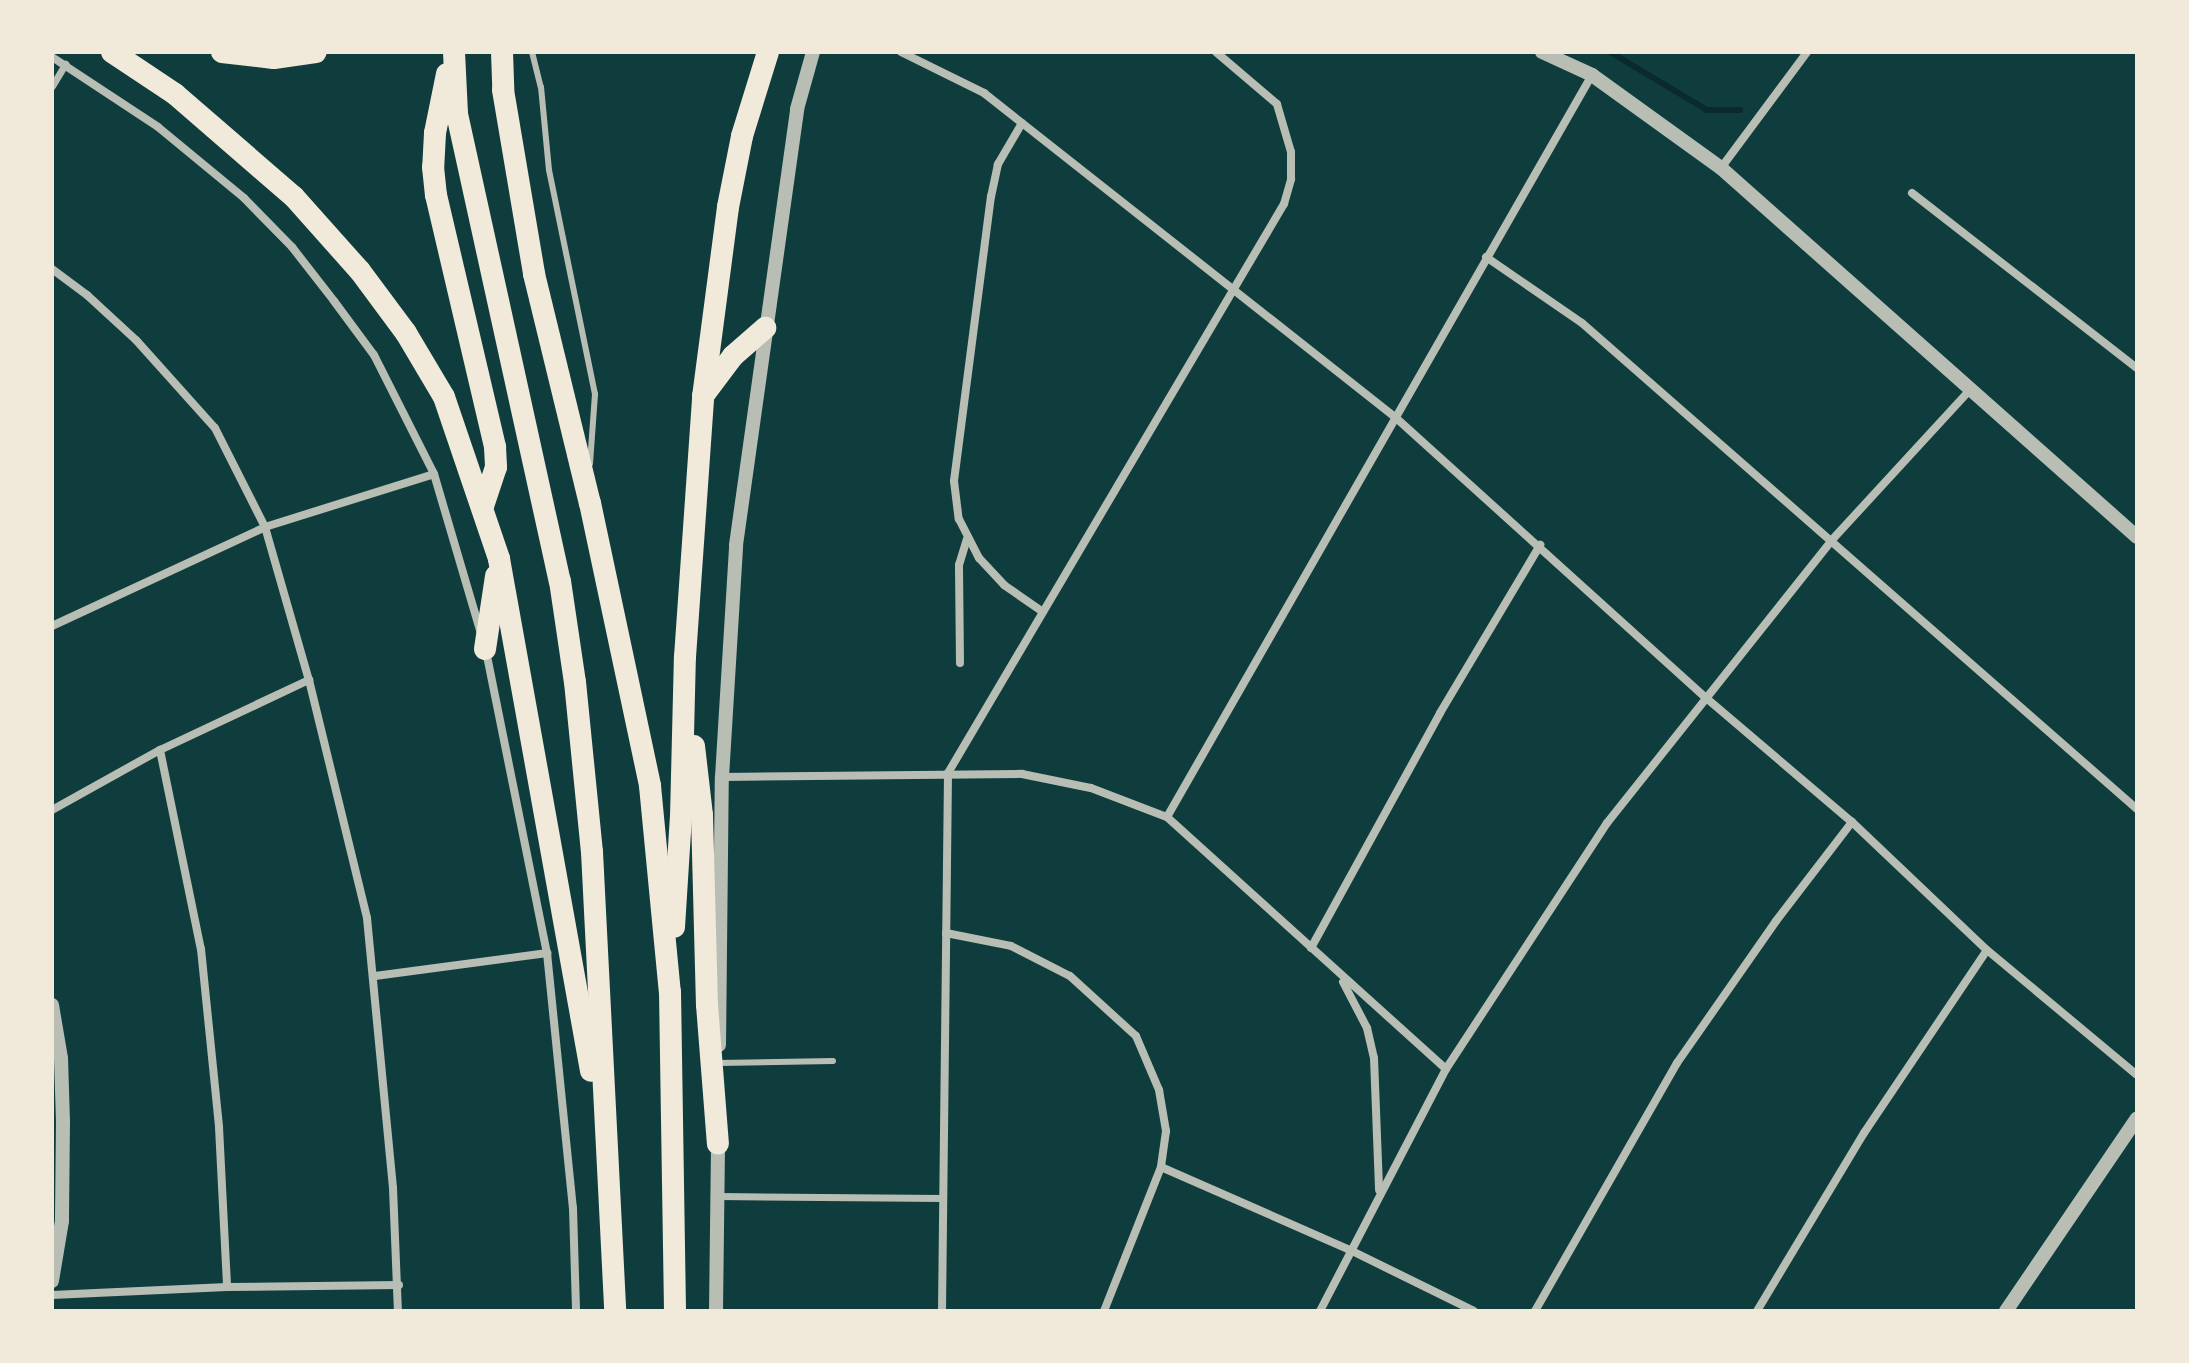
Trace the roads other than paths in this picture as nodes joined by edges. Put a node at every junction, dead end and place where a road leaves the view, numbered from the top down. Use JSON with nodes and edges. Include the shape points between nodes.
{"nodes":[{"id":1,"x":112,"y":52,"type":"edge"},
{"id":2,"x":222,"y":52,"type":"edge"},
{"id":3,"x":316,"y":52,"type":"edge"},
{"id":4,"x":452,"y":52,"type":"edge"},
{"id":5,"x":502,"y":52,"type":"edge"},
{"id":6,"x":532,"y":52,"type":"edge"},
{"id":7,"x":768,"y":52,"type":"edge"},
{"id":8,"x":813,"y":52,"type":"edge"},
{"id":9,"x":901,"y":52,"type":"edge"},
{"id":10,"x":1216,"y":52,"type":"edge"},
{"id":11,"x":1542,"y":52,"type":"edge"},
{"id":12,"x":1807,"y":52,"type":"edge"},
{"id":13,"x":52,"y":57,"type":"edge"},
{"id":14,"x":65,"y":64,"type":"junction"},
{"id":15,"x":1592,"y":75,"type":"junction"},
{"id":16,"x":52,"y":86,"type":"edge"},
{"id":17,"x":1022,"y":123,"type":"junction"},
{"id":18,"x":1721,"y":168,"type":"junction"},
{"id":19,"x":1912,"y":193,"type":"dead end"},
{"id":20,"x":1486,"y":257,"type":"junction"},
{"id":21,"x":52,"y":269,"type":"edge"},
{"id":22,"x":1237,"y":289,"type":"junction"},
{"id":23,"x":765,"y":328,"type":"junction"},
{"id":24,"x":2137,"y":368,"type":"edge"},
{"id":25,"x":1969,"y":391,"type":"junction"},
{"id":26,"x":703,"y":397,"type":"junction"},
{"id":27,"x":1395,"y":417,"type":"junction"},
{"id":28,"x":434,"y":474,"type":"junction"},
{"id":29,"x":590,"y":503,"type":"junction"},
{"id":30,"x":483,"y":506,"type":"junction"},
{"id":31,"x":265,"y":527,"type":"junction"},
{"id":32,"x":2137,"y":537,"type":"edge"},
{"id":33,"x":967,"y":539,"type":"junction"},
{"id":34,"x":1831,"y":541,"type":"junction"},
{"id":35,"x":1540,"y":545,"type":"junction"},
{"id":36,"x":499,"y":559,"type":"junction"},
{"id":37,"x":1043,"y":612,"type":"junction"},
{"id":38,"x":52,"y":626,"type":"edge"},
{"id":39,"x":485,"y":649,"type":"junction"},
{"id":40,"x":685,"y":657,"type":"junction"},
{"id":41,"x":960,"y":663,"type":"dead end"},
{"id":42,"x":309,"y":680,"type":"junction"},
{"id":43,"x":1705,"y":697,"type":"junction"},
{"id":44,"x":160,"y":750,"type":"junction"},
{"id":45,"x":948,"y":773,"type":"junction"},
{"id":46,"x":722,"y":777,"type":"junction"},
{"id":47,"x":2137,"y":809,"type":"edge"},
{"id":48,"x":52,"y":810,"type":"edge"},
{"id":49,"x":1167,"y":817,"type":"junction"},
{"id":50,"x":1852,"y":822,"type":"junction"},
{"id":51,"x":946,"y":933,"type":"junction"},
{"id":52,"x":1311,"y":948,"type":"junction"},
{"id":53,"x":1987,"y":950,"type":"junction"},
{"id":54,"x":547,"y":953,"type":"junction"},
{"id":55,"x":1336,"y":971,"type":"junction"},
{"id":56,"x":375,"y":976,"type":"junction"},
{"id":57,"x":670,"y":992,"type":"junction"},
{"id":58,"x":52,"y":1005,"type":"edge"},
{"id":59,"x":833,"y":1061,"type":"dead end"},
{"id":60,"x":719,"y":1063,"type":"junction"},
{"id":61,"x":1446,"y":1069,"type":"junction"},
{"id":62,"x":2137,"y":1075,"type":"edge"},
{"id":63,"x":2137,"y":1118,"type":"edge"},
{"id":64,"x":718,"y":1144,"type":"junction"},
{"id":65,"x":672,"y":1145,"type":"junction"},
{"id":66,"x":607,"y":1159,"type":"junction"},
{"id":67,"x":1161,"y":1167,"type":"junction"},
{"id":68,"x":1378,"y":1195,"type":"junction"},
{"id":69,"x":718,"y":1196,"type":"junction"},
{"id":70,"x":943,"y":1198,"type":"junction"},
{"id":71,"x":1350,"y":1250,"type":"junction"},
{"id":72,"x":52,"y":1281,"type":"edge"},
{"id":73,"x":399,"y":1285,"type":"junction"},
{"id":74,"x":227,"y":1287,"type":"junction"},
{"id":75,"x":52,"y":1295,"type":"edge"},
{"id":76,"x":398,"y":1311,"type":"edge"},
{"id":77,"x":576,"y":1311,"type":"edge"},
{"id":78,"x":614,"y":1311,"type":"edge"},
{"id":79,"x":675,"y":1311,"type":"edge"},
{"id":80,"x":690,"y":1311,"type":"edge"},
{"id":81,"x":716,"y":1311,"type":"edge"},
{"id":82,"x":942,"y":1311,"type":"edge"},
{"id":83,"x":1104,"y":1311,"type":"edge"},
{"id":84,"x":1320,"y":1311,"type":"edge"},
{"id":85,"x":1474,"y":1311,"type":"edge"},
{"id":86,"x":1535,"y":1311,"type":"edge"},
{"id":87,"x":1757,"y":1311,"type":"edge"},
{"id":88,"x":2006,"y":1311,"type":"edge"}],
"edges":[{"from":1,"to":30,"type":"highway","via":[[175,94],[294,197],[360,271],[444,397]]},
{"from":2,"to":3,"type":"highway","via":[[274,58]]},
{"from":4,"to":30,"type":"highway","via":[[433,167],[495,447],[496,467]]},
{"from":4,"to":66,"type":"highway","via":[[457,114],[560,581],[575,682],[592,852]]},
{"from":5,"to":29,"type":"highway","via":[[511,145],[534,274]]},
{"from":6,"to":29,"type":"lane","via":[[549,170],[595,394]]},
{"from":7,"to":26,"type":"highway","via":[[742,136],[728,207]]},
{"from":8,"to":23,"type":"street","via":[[797,109]]},
{"from":9,"to":17,"type":"street","via":[[984,93]]},
{"from":10,"to":22,"type":"street","via":[[1277,104],[1291,152],[1284,204]]},
{"from":11,"to":15,"type":"street"},
{"from":12,"to":18,"type":"street"},
{"from":13,"to":14,"type":"street"},
{"from":14,"to":16,"type":"street"},
{"from":14,"to":28,"type":"street","via":[[184,147],[292,247],[374,355]]},
{"from":15,"to":18,"type":"street"},
{"from":15,"to":20,"type":"street"},
{"from":17,"to":22,"type":"street"},
{"from":17,"to":33,"type":"street","via":[[995,175],[972,326],[954,481],[955,505]]},
{"from":18,"to":25,"type":"street"},
{"from":19,"to":24,"type":"street"},
{"from":20,"to":27,"type":"street"},
{"from":20,"to":34,"type":"street","via":[[1582,323]]},
{"from":21,"to":31,"type":"street","via":[[136,340],[215,428]]},
{"from":22,"to":27,"type":"street"},
{"from":22,"to":37,"type":"street"},
{"from":23,"to":26,"type":"highway","via":[[733,356]]},
{"from":23,"to":46,"type":"street","via":[[736,545]]},
{"from":25,"to":32,"type":"street"},
{"from":25,"to":34,"type":"street"},
{"from":26,"to":40,"type":"highway"},
{"from":27,"to":35,"type":"street"},
{"from":27,"to":49,"type":"street"},
{"from":28,"to":31,"type":"street"},
{"from":28,"to":39,"type":"street"},
{"from":29,"to":57,"type":"highway","via":[[650,786]]},
{"from":30,"to":36,"type":"highway"},
{"from":31,"to":38,"type":"street"},
{"from":31,"to":42,"type":"street"},
{"from":33,"to":37,"type":"street","via":[[993,575]]},
{"from":33,"to":41,"type":"street","via":[[959,565]]},
{"from":34,"to":43,"type":"street"},
{"from":34,"to":47,"type":"street"},
{"from":35,"to":43,"type":"street"},
{"from":35,"to":52,"type":"street"},
{"from":36,"to":39,"type":"highway"},
{"from":36,"to":66,"type":"highway"},
{"from":37,"to":45,"type":"street"},
{"from":39,"to":54,"type":"street"},
{"from":40,"to":57,"type":"highway"},
{"from":40,"to":64,"type":"highway","via":[[702,815],[707,1005]]},
{"from":42,"to":44,"type":"street"},
{"from":42,"to":56,"type":"street","via":[[367,918]]},
{"from":43,"to":50,"type":"street"},
{"from":43,"to":61,"type":"street","via":[[1607,823]]},
{"from":44,"to":48,"type":"street"},
{"from":44,"to":74,"type":"street","via":[[201,949],[219,1127]]},
{"from":45,"to":46,"type":"street"},
{"from":45,"to":49,"type":"street","via":[[1022,774],[1091,788]]},
{"from":45,"to":51,"type":"street"},
{"from":46,"to":60,"type":"street"},
{"from":49,"to":52,"type":"street"},
{"from":50,"to":53,"type":"street"},
{"from":50,"to":86,"type":"street","via":[[1677,1063]]},
{"from":51,"to":67,"type":"street","via":[[1011,946],[1070,976],[1136,1036],[1159,1090],[1166,1131]]},
{"from":51,"to":70,"type":"street"},
{"from":52,"to":55,"type":"street"},
{"from":53,"to":62,"type":"street"},
{"from":53,"to":87,"type":"street","via":[[1864,1133]]},
{"from":54,"to":56,"type":"street"},
{"from":54,"to":77,"type":"street","via":[[573,1208]]},
{"from":55,"to":61,"type":"street"},
{"from":55,"to":68,"type":"street","via":[[1358,1005],[1374,1058]]},
{"from":56,"to":73,"type":"street"},
{"from":57,"to":65,"type":"highway"},
{"from":58,"to":72,"type":"street","via":[[61,1058],[63,1150],[62,1221]]},
{"from":59,"to":60,"type":"lane"},
{"from":60,"to":64,"type":"street"},
{"from":61,"to":68,"type":"street"},
{"from":63,"to":88,"type":"street"},
{"from":64,"to":69,"type":"street"},
{"from":65,"to":79,"type":"highway"},
{"from":65,"to":80,"type":"highway"},
{"from":66,"to":78,"type":"highway"},
{"from":67,"to":71,"type":"street"},
{"from":67,"to":83,"type":"street"},
{"from":68,"to":71,"type":"street"},
{"from":69,"to":70,"type":"street"},
{"from":69,"to":81,"type":"street"},
{"from":70,"to":82,"type":"street"},
{"from":71,"to":84,"type":"street"},
{"from":71,"to":85,"type":"street"},
{"from":73,"to":74,"type":"street"},
{"from":73,"to":76,"type":"street"},
{"from":74,"to":75,"type":"street"}]}
